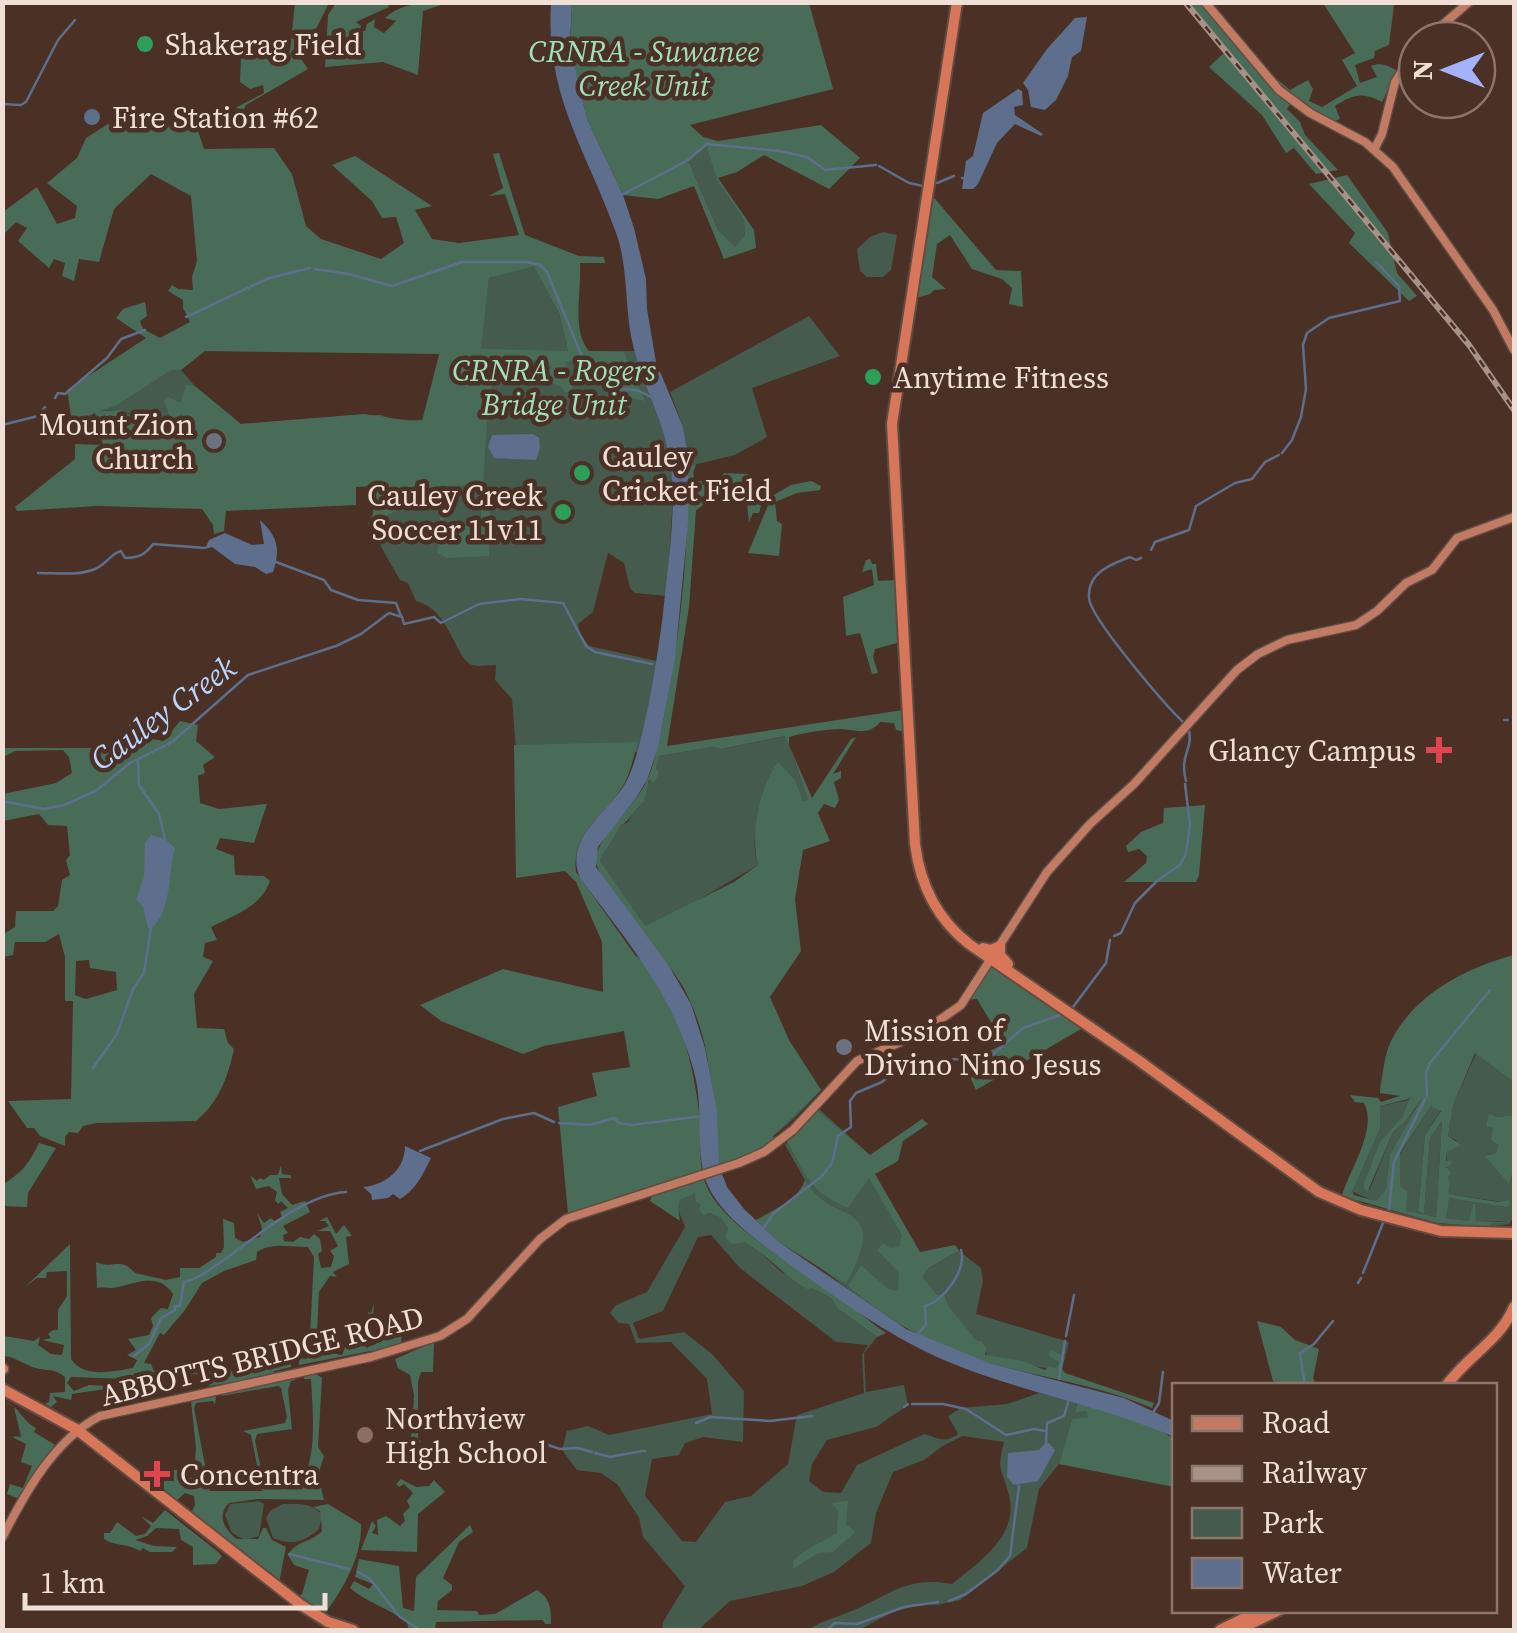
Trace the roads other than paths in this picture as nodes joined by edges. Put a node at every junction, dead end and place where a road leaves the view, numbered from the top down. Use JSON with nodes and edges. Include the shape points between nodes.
{"nodes":[{"id":1,"x":960,"y":2,"type":"edge"},
{"id":2,"x":1204,"y":2,"type":"edge"},
{"id":3,"x":1469,"y":2,"type":"edge"},
{"id":4,"x":1448,"y":20,"type":"edge"},
{"id":5,"x":1397,"y":80,"type":"edge"},
{"id":6,"x":1380,"y":138,"type":"junction"},
{"id":7,"x":1365,"y":142,"type":"junction"},
{"id":8,"x":1374,"y":150,"type":"junction"},
{"id":9,"x":1386,"y":160,"type":"junction"},
{"id":10,"x":1514,"y":350,"type":"edge"},
{"id":11,"x":1514,"y":517,"type":"edge"},
{"id":12,"x":981,"y":949,"type":"junction"},
{"id":13,"x":996,"y":953,"type":"junction"},
{"id":14,"x":1006,"y":966,"type":"junction"},
{"id":15,"x":984,"y":970,"type":"junction"},
{"id":16,"x":1514,"y":1230,"type":"edge"},
{"id":17,"x":484,"y":1300,"type":"junction"},
{"id":18,"x":1514,"y":1307,"type":"edge"},
{"id":19,"x":466,"y":1315,"type":"dead end"},
{"id":20,"x":1514,"y":1317,"type":"edge"},
{"id":21,"x":2,"y":1381,"type":"edge"},
{"id":22,"x":1450,"y":1383,"type":"edge"},
{"id":23,"x":1451,"y":1383,"type":"edge"},
{"id":24,"x":3,"y":1394,"type":"edge"},
{"id":25,"x":30,"y":1402,"type":"junction"},
{"id":26,"x":74,"y":1431,"type":"junction"},
{"id":27,"x":26,"y":1497,"type":"junction"},
{"id":28,"x":10,"y":1513,"type":"dead end"},
{"id":29,"x":2,"y":1538,"type":"edge"},
{"id":30,"x":1256,"y":1613,"type":"edge"},
{"id":31,"x":1273,"y":1613,"type":"edge"},
{"id":32,"x":338,"y":1630,"type":"edge"},
{"id":33,"x":354,"y":1630,"type":"edge"},
{"id":34,"x":1220,"y":1630,"type":"edge"},
{"id":35,"x":1238,"y":1630,"type":"edge"}],
"edges":[{"from":1,"to":12,"type":"highway","via":[[893,412],[893,464],[920,873],[947,924]]},
{"from":2,"to":7,"type":"main road","via":[[1279,90]]},
{"from":3,"to":4,"type":"main road"},
{"from":5,"to":6,"type":"main road"},
{"from":6,"to":7,"type":"main road"},
{"from":6,"to":8,"type":"main road"},
{"from":6,"to":9,"type":"main road"},
{"from":7,"to":8,"type":"main road"},
{"from":8,"to":9,"type":"main road"},
{"from":9,"to":10,"type":"main road","via":[[1416,195]]},
{"from":11,"to":13,"type":"main road","name":"ABBOTTS BRIDGE ROAD","via":[[1456,538],[1432,570],[1356,625],[1287,640],[1237,670],[1046,872]]},
{"from":12,"to":13,"type":"highway"},
{"from":12,"to":15,"type":"highway"},
{"from":13,"to":14,"type":"highway"},
{"from":13,"to":15,"type":"main road","name":"ABBOTTS BRIDGE ROAD"},
{"from":14,"to":15,"type":"highway"},
{"from":14,"to":16,"type":"highway","via":[[1320,1192],[1448,1232]]},
{"from":15,"to":17,"type":"main road","name":"ABBOTTS BRIDGE ROAD","via":[[940,1022],[857,1061],[779,1142],[753,1158],[566,1219]]},
{"from":17,"to":19,"type":"main road"},
{"from":17,"to":26,"type":"main road","name":"ABBOTTS BRIDGE ROAD","via":[[455,1329],[418,1344],[120,1409]]},
{"from":18,"to":22,"type":"highway","via":[[1498,1335]]},
{"from":20,"to":23,"type":"highway","via":[[1498,1342]]},
{"from":21,"to":25,"type":"highway"},
{"from":24,"to":25,"type":"highway"},
{"from":24,"to":26,"type":"highway"},
{"from":25,"to":26,"type":"highway"},
{"from":26,"to":27,"type":"main road","name":"ABBOTTS BRIDGE ROAD"},
{"from":26,"to":32,"type":"highway","via":[[295,1606]]},
{"from":26,"to":33,"type":"highway","via":[[301,1605]]},
{"from":27,"to":28,"type":"main road","name":"ABBOTTS BRIDGE ROAD"},
{"from":27,"to":29,"type":"main road","name":"ABBOTTS BRIDGE ROAD"},
{"from":30,"to":34,"type":"highway"},
{"from":31,"to":35,"type":"highway"}]}
